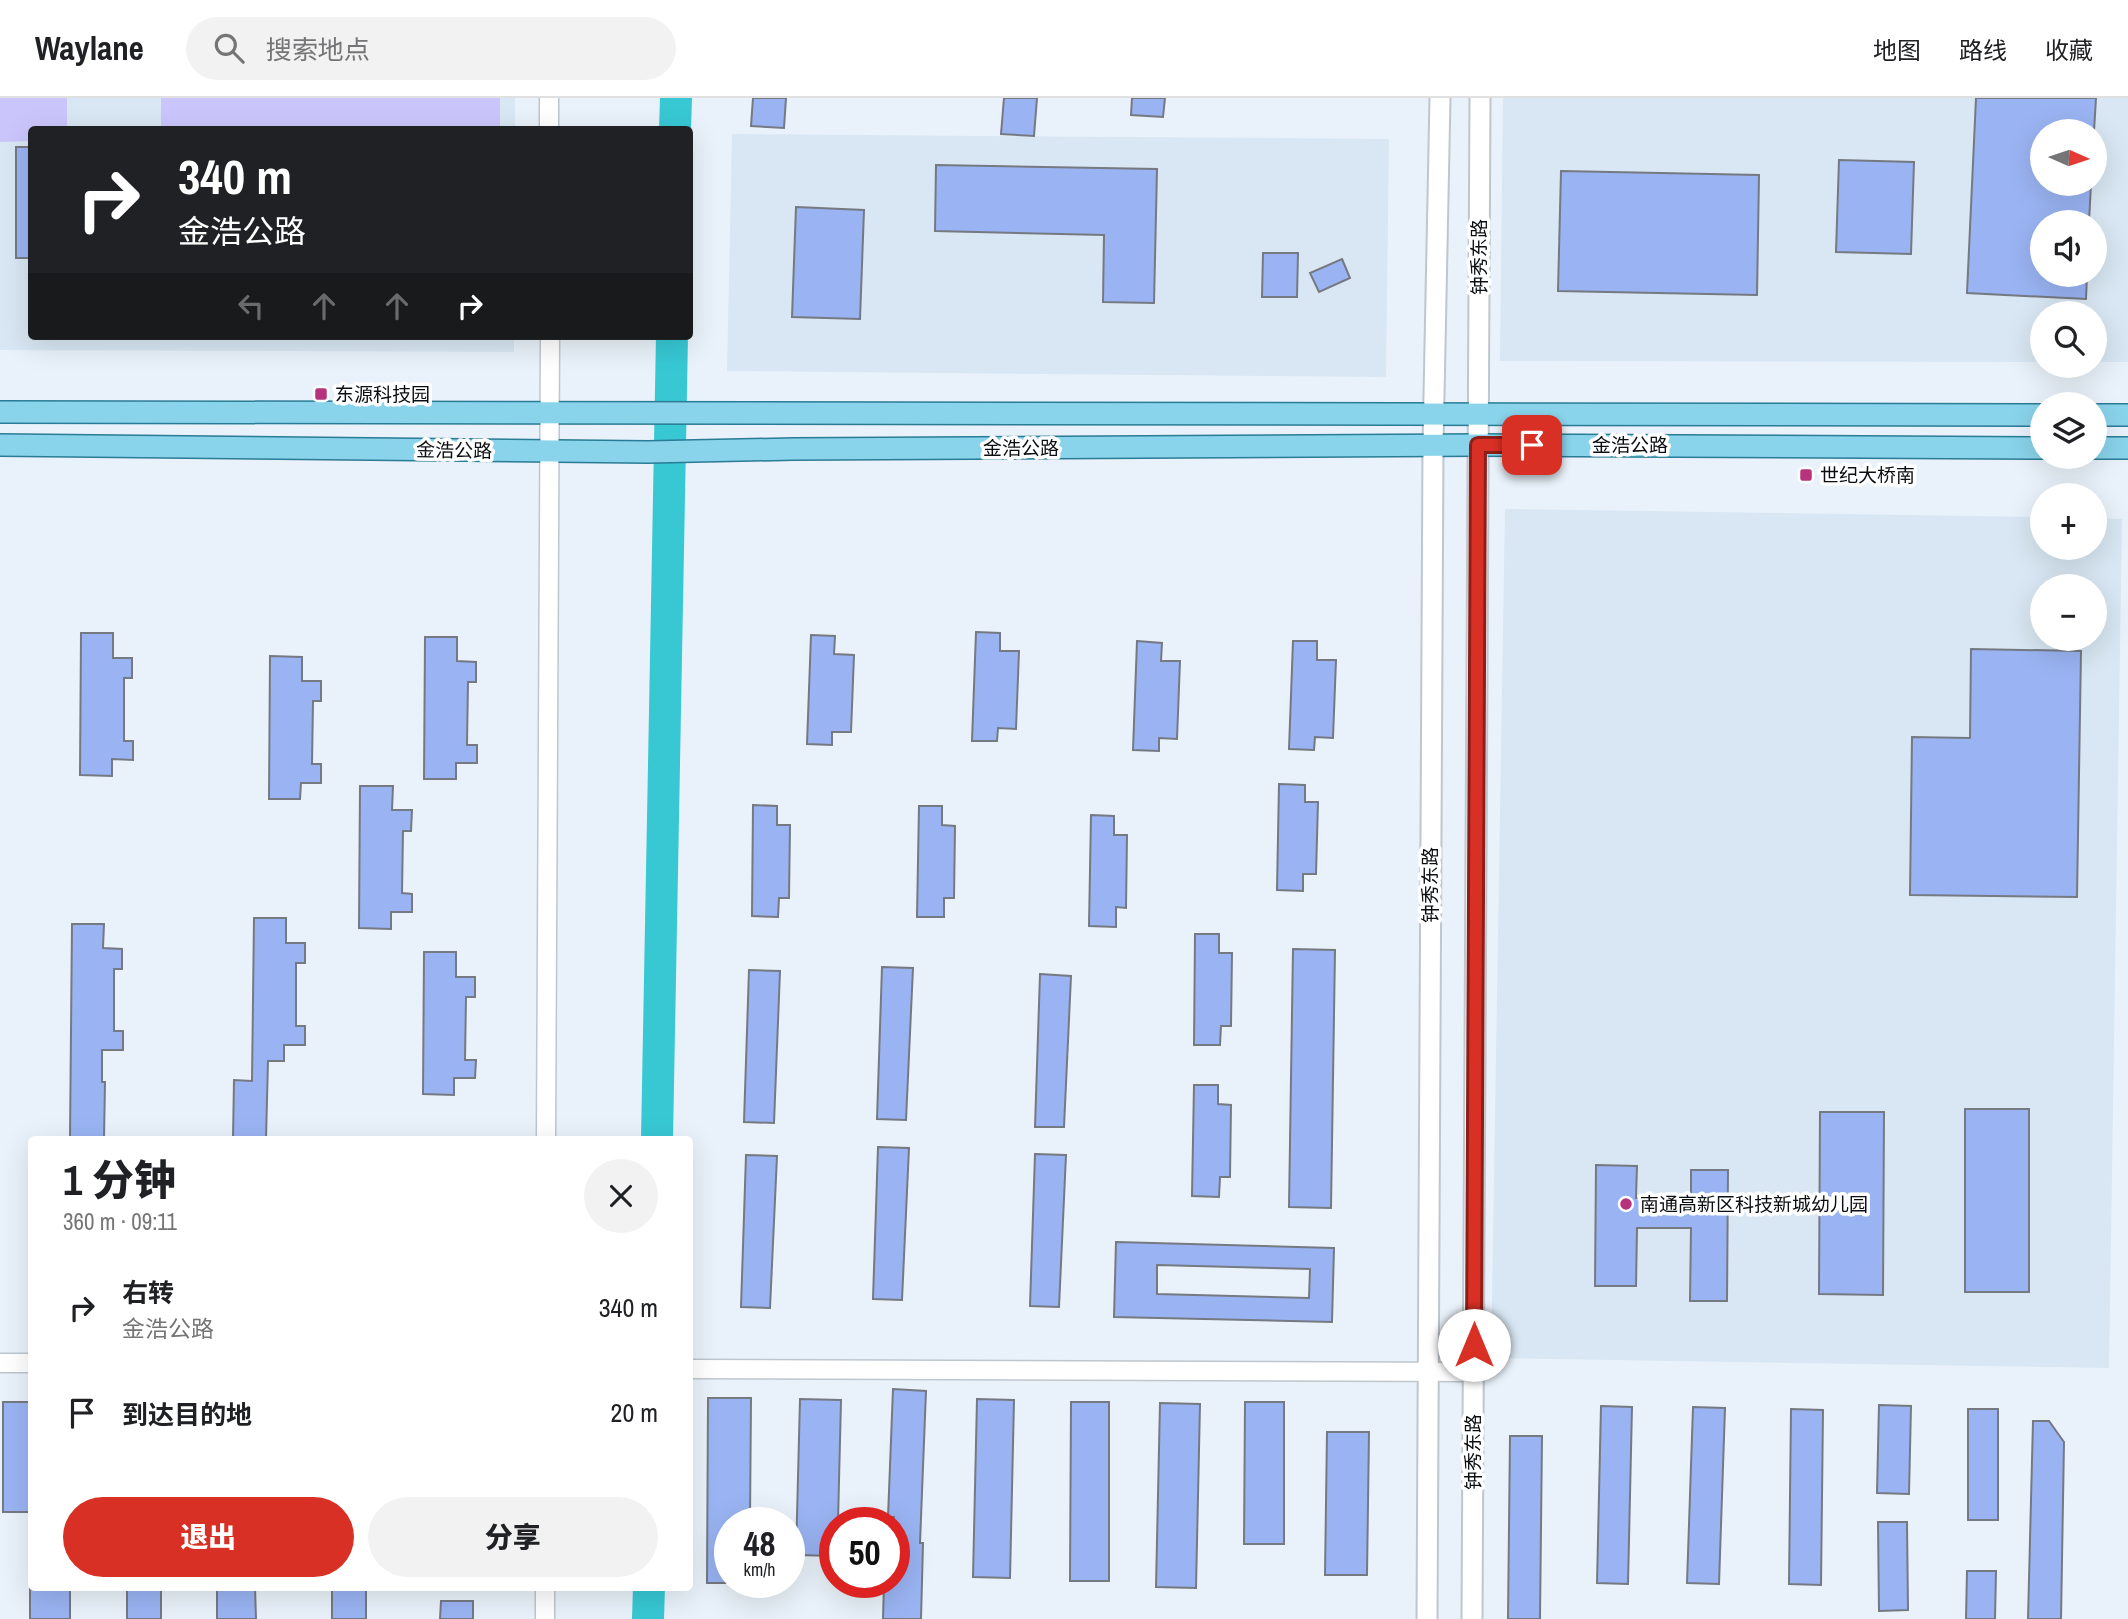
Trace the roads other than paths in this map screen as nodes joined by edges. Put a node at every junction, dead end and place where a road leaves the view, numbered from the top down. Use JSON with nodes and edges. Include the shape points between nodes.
{"nodes":[{"id":1,"x":549,"y":98,"type":"edge"},
{"id":2,"x":1440,"y":98,"type":"edge"},
{"id":3,"x":1480,"y":98,"type":"edge"},
{"id":4,"x":549,"y":126,"type":"edge"},
{"id":5,"x":550,"y":340,"type":"edge"},
{"id":6,"x":550,"y":411,"type":"junction"},
{"id":7,"x":0,"y":412,"type":"edge"},
{"id":8,"x":2030,"y":415,"type":"edge"},
{"id":9,"x":2107,"y":415,"type":"edge"},
{"id":10,"x":2128,"y":415,"type":"edge"},
{"id":11,"x":1433,"y":416,"type":"junction"},
{"id":12,"x":1478,"y":417,"type":"junction"},
{"id":13,"x":0,"y":445,"type":"edge"},
{"id":14,"x":1433,"y":445,"type":"junction"},
{"id":15,"x":1478,"y":445,"type":"junction"},
{"id":16,"x":2030,"y":448,"type":"edge"},
{"id":17,"x":2107,"y":448,"type":"edge"},
{"id":18,"x":2128,"y":448,"type":"edge"},
{"id":19,"x":550,"y":451,"type":"junction"},
{"id":20,"x":546,"y":1136,"type":"edge"},
{"id":21,"x":0,"y":1363,"type":"edge"},
{"id":22,"x":28,"y":1363,"type":"edge"},
{"id":23,"x":693,"y":1369,"type":"edge"},
{"id":24,"x":1426,"y":1372,"type":"junction"},
{"id":25,"x":1474,"y":1372,"type":"junction"},
{"id":26,"x":545,"y":1591,"type":"edge"},
{"id":27,"x":545,"y":1619,"type":"edge"},
{"id":28,"x":1427,"y":1619,"type":"edge"},
{"id":29,"x":1472,"y":1619,"type":"edge"}],
"edges":[{"from":1,"to":4,"type":"street"},
{"from":2,"to":11,"type":"main road"},
{"from":3,"to":12,"type":"main road","name":"钟秀东路"},
{"from":5,"to":6,"type":"street"},
{"from":6,"to":7,"type":"main road"},
{"from":6,"to":11,"type":"main road"},
{"from":6,"to":19,"type":"street"},
{"from":8,"to":12,"type":"main road"},
{"from":9,"to":10,"type":"main road"},
{"from":11,"to":12,"type":"main road"},
{"from":11,"to":14,"type":"main road","name":"钟秀东路"},
{"from":12,"to":15,"type":"main road","name":"钟秀东路"},
{"from":13,"to":19,"type":"main road","name":"金浩公路"},
{"from":14,"to":15,"type":"main road","name":"金浩公路"},
{"from":14,"to":19,"type":"main road","name":"金浩公路"},
{"from":14,"to":24,"type":"main road","name":"钟秀东路"},
{"from":15,"to":16,"type":"main road","name":"金浩公路"},
{"from":15,"to":25,"type":"main road","name":"钟秀东路"},
{"from":17,"to":18,"type":"main road"},
{"from":19,"to":20,"type":"street"},
{"from":21,"to":22,"type":"street"},
{"from":23,"to":24,"type":"street"},
{"from":24,"to":25,"type":"street"},
{"from":24,"to":28,"type":"main road","name":"钟秀东路"},
{"from":25,"to":29,"type":"main road","name":"钟秀东路"},
{"from":26,"to":27,"type":"street"}]}
